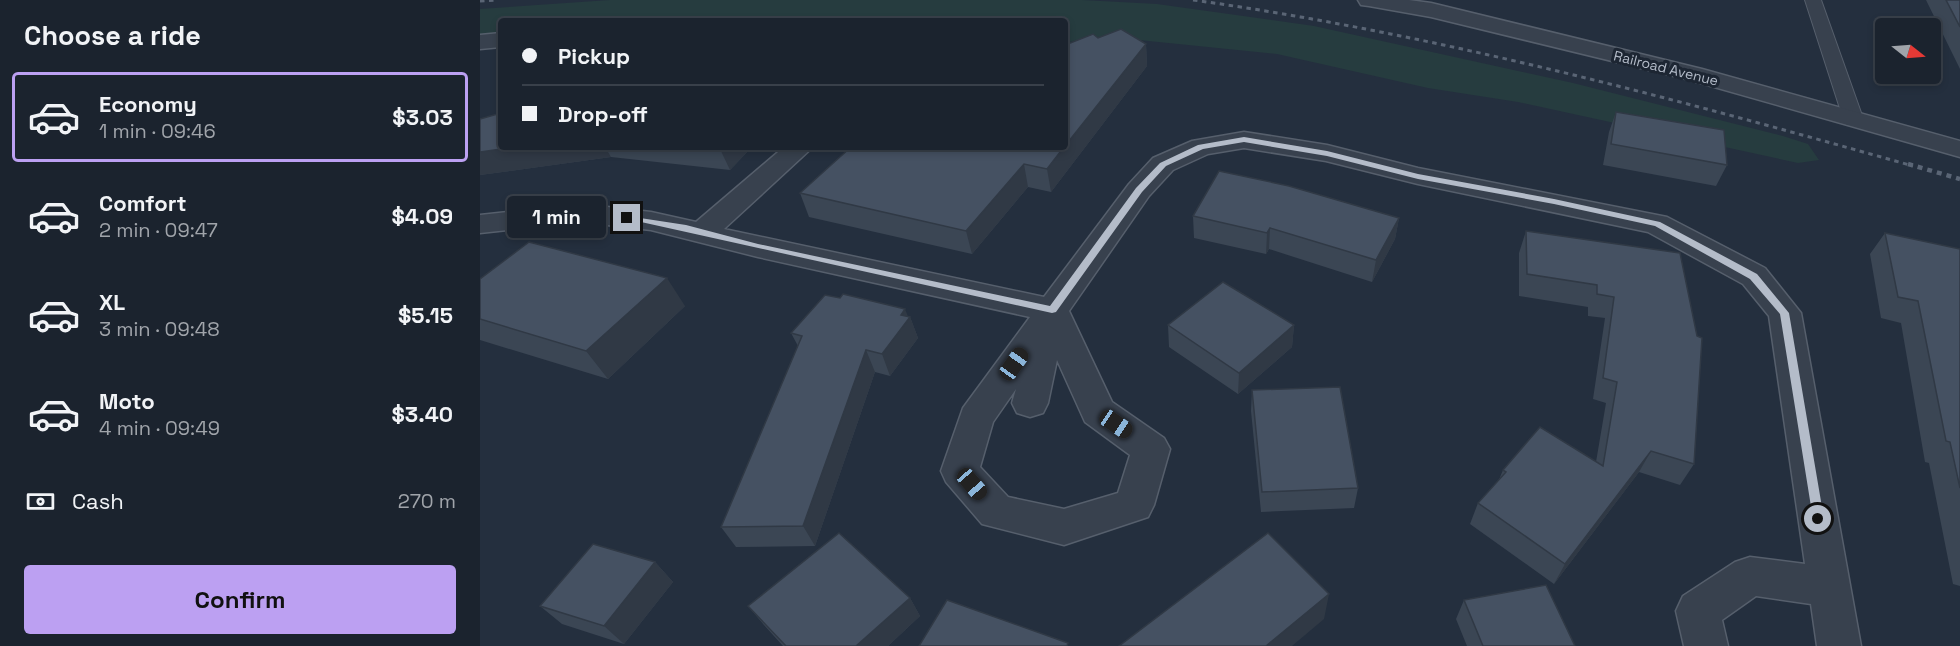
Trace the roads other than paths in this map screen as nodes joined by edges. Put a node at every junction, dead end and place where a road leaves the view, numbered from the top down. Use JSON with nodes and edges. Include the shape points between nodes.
{"nodes":[{"id":1,"x":1369,"y":0,"type":"edge"},
{"id":2,"x":1813,"y":0,"type":"edge"},
{"id":3,"x":498,"y":40,"type":"edge"},
{"id":4,"x":480,"y":42,"type":"edge"},
{"id":5,"x":1854,"y":121,"type":"junction"},
{"id":6,"x":1960,"y":149,"type":"edge"},
{"id":7,"x":797,"y":150,"type":"edge"},
{"id":8,"x":480,"y":224,"type":"edge"},
{"id":9,"x":703,"y":232,"type":"junction"},
{"id":10,"x":1052,"y":310,"type":"junction"},
{"id":11,"x":1030,"y":403,"type":"dead end"},
{"id":12,"x":1830,"y":587,"type":"junction"},
{"id":13,"x":1706,"y":646,"type":"edge"},
{"id":14,"x":1839,"y":646,"type":"edge"}],
"edges":[{"from":1,"to":5,"type":"street","name":"Railroad Avenue","via":[[1431,10],[1694,74]]},
{"from":2,"to":5,"type":"lane"},
{"from":3,"to":4,"type":"street"},
{"from":5,"to":6,"type":"street","name":"Railroad Avenue"},
{"from":7,"to":9,"type":"street"},
{"from":8,"to":9,"type":"street","via":[[581,213]]},
{"from":9,"to":10,"type":"street"},
{"from":10,"to":10,"type":"street","via":[[976,418],[960,471],[996,512],[1064,527],[1134,505],[1151,449],[1098,412]]},
{"from":10,"to":11,"type":"street"},
{"from":10,"to":12,"type":"street","via":[[1139,190],[1163,165],[1201,147],[1244,140],[1327,153],[1418,176],[1657,224],[1754,276],[1785,313]]},
{"from":12,"to":13,"type":"street","via":[[1750,576],[1698,611]]},
{"from":12,"to":14,"type":"street"}]}
